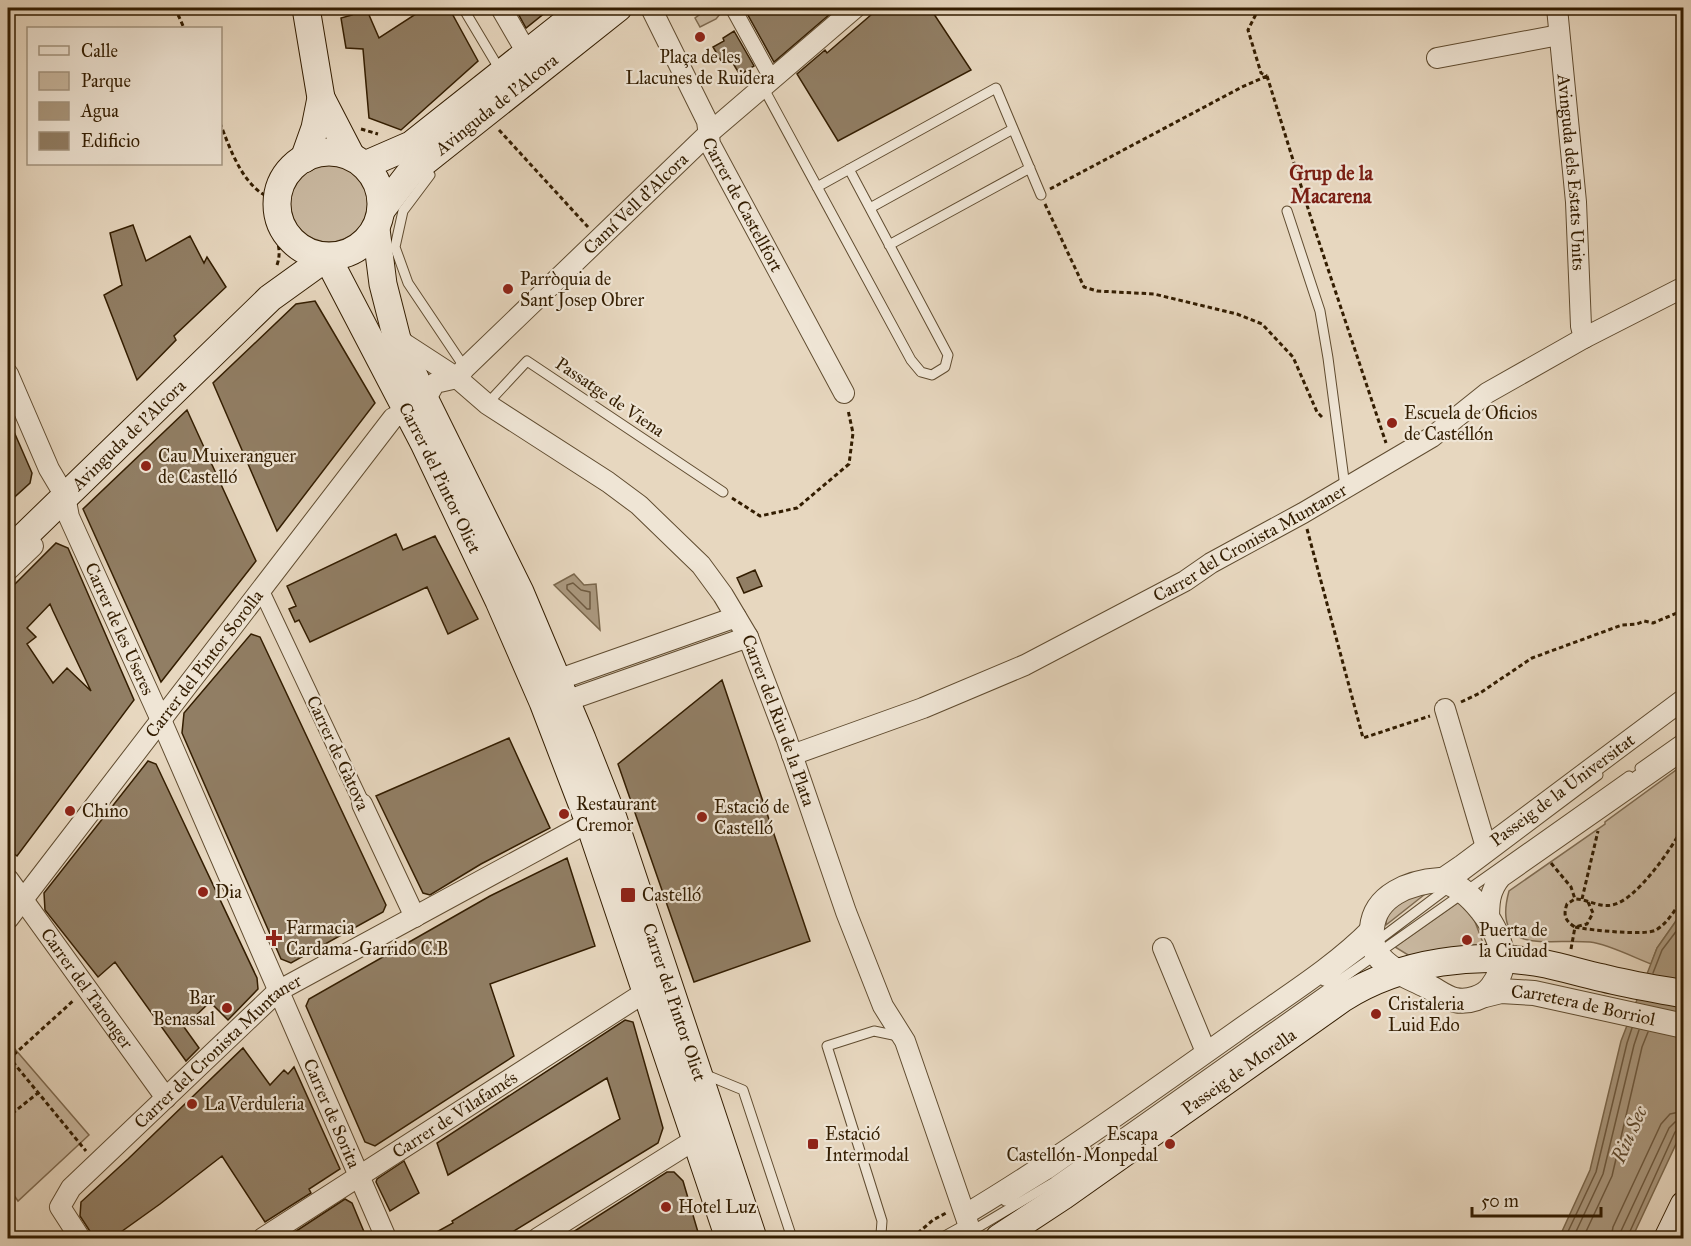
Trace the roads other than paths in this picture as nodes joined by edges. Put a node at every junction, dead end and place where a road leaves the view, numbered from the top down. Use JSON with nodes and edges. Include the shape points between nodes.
{"nodes":[{"id":1,"x":306,"y":8,"type":"edge"},
{"id":2,"x":463,"y":8,"type":"edge"},
{"id":3,"x":501,"y":8,"type":"edge"},
{"id":4,"x":584,"y":8,"type":"edge"},
{"id":5,"x":618,"y":8,"type":"edge"},
{"id":6,"x":733,"y":8,"type":"edge"},
{"id":7,"x":855,"y":8,"type":"edge"},
{"id":8,"x":1557,"y":8,"type":"edge"},
{"id":9,"x":648,"y":9,"type":"edge"},
{"id":10,"x":1559,"y":35,"type":"junction"},
{"id":11,"x":527,"y":53,"type":"junction"},
{"id":12,"x":1437,"y":58,"type":"dead end"},
{"id":13,"x":501,"y":73,"type":"junction"},
{"id":14,"x":767,"y":83,"type":"junction"},
{"id":15,"x":321,"y":98,"type":"junction"},
{"id":16,"x":1013,"y":129,"type":"junction"},
{"id":17,"x":708,"y":134,"type":"junction"},
{"id":18,"x":294,"y":157,"type":"junction"},
{"id":19,"x":358,"y":161,"type":"junction"},
{"id":20,"x":422,"y":163,"type":"junction"},
{"id":21,"x":1030,"y":168,"type":"junction"},
{"id":22,"x":849,"y":169,"type":"junction"},
{"id":23,"x":817,"y":187,"type":"junction"},
{"id":24,"x":1041,"y":195,"type":"road end"},
{"id":25,"x":870,"y":208,"type":"junction"},
{"id":26,"x":1287,"y":211,"type":"dead end"},
{"id":27,"x":379,"y":219,"type":"junction"},
{"id":28,"x":290,"y":239,"type":"junction"},
{"id":29,"x":889,"y":245,"type":"junction"},
{"id":30,"x":327,"y":257,"type":"junction"},
{"id":31,"x":272,"y":286,"type":"junction"},
{"id":32,"x":1683,"y":287,"type":"edge"},
{"id":33,"x":1584,"y":338,"type":"junction"},
{"id":34,"x":397,"y":339,"type":"junction"},
{"id":35,"x":461,"y":373,"type":"junction"},
{"id":36,"x":8,"y":374,"type":"edge"},
{"id":37,"x":844,"y":393,"type":"road end"},
{"id":38,"x":487,"y":404,"type":"junction"},
{"id":39,"x":416,"y":406,"type":"junction"},
{"id":40,"x":1345,"y":487,"type":"junction"},
{"id":41,"x":723,"y":492,"type":"road end"},
{"id":42,"x":65,"y":496,"type":"junction"},
{"id":43,"x":8,"y":534,"type":"edge"},
{"id":44,"x":8,"y":552,"type":"edge"},
{"id":45,"x":8,"y":570,"type":"edge"},
{"id":46,"x":261,"y":590,"type":"junction"},
{"id":47,"x":736,"y":616,"type":"junction"},
{"id":48,"x":748,"y":637,"type":"junction"},
{"id":49,"x":556,"y":695,"type":"junction"},
{"id":50,"x":1683,"y":699,"type":"edge"},
{"id":51,"x":1445,"y":709,"type":"road end"},
{"id":52,"x":1683,"y":711,"type":"edge"},
{"id":53,"x":161,"y":720,"type":"junction"},
{"id":54,"x":1683,"y":736,"type":"edge"},
{"id":55,"x":1683,"y":749,"type":"edge"},
{"id":56,"x":792,"y":755,"type":"junction"},
{"id":57,"x":362,"y":804,"type":"joint"},
{"id":58,"x":589,"y":822,"type":"junction"},
{"id":59,"x":1486,"y":847,"type":"junction"},
{"id":60,"x":8,"y":879,"type":"edge"},
{"id":61,"x":1453,"y":885,"type":"junction"},
{"id":62,"x":23,"y":899,"type":"junction"},
{"id":63,"x":415,"y":917,"type":"junction"},
{"id":64,"x":8,"y":920,"type":"edge"},
{"id":65,"x":1489,"y":922,"type":"junction"},
{"id":66,"x":1374,"y":943,"type":"junction"},
{"id":67,"x":1162,"y":948,"type":"dead end"},
{"id":68,"x":1503,"y":960,"type":"junction"},
{"id":69,"x":1398,"y":972,"type":"junction"},
{"id":70,"x":278,"y":991,"type":"junction"},
{"id":71,"x":646,"y":991,"type":"junction"},
{"id":72,"x":1683,"y":994,"type":"edge"},
{"id":73,"x":1485,"y":995,"type":"junction"},
{"id":74,"x":883,"y":1006,"type":"junction"},
{"id":75,"x":1683,"y":1026,"type":"edge"},
{"id":76,"x":874,"y":1031,"type":"junction"},
{"id":77,"x":905,"y":1041,"type":"junction"},
{"id":78,"x":1206,"y":1052,"type":"junction"},
{"id":79,"x":698,"y":1072,"type":"junction"},
{"id":80,"x":166,"y":1098,"type":"junction"},
{"id":81,"x":696,"y":1139,"type":"junction"},
{"id":82,"x":359,"y":1176,"type":"junction"},
{"id":83,"x":1683,"y":1206,"type":"edge"},
{"id":84,"x":1683,"y":1228,"type":"edge"},
{"id":85,"x":967,"y":1229,"type":"edge"},
{"id":86,"x":80,"y":1239,"type":"edge"},
{"id":87,"x":263,"y":1239,"type":"edge"},
{"id":88,"x":386,"y":1239,"type":"edge"},
{"id":89,"x":538,"y":1239,"type":"edge"},
{"id":90,"x":729,"y":1239,"type":"edge"},
{"id":91,"x":753,"y":1239,"type":"edge"},
{"id":92,"x":792,"y":1239,"type":"edge"},
{"id":93,"x":878,"y":1239,"type":"edge"},
{"id":94,"x":941,"y":1239,"type":"edge"},
{"id":95,"x":999,"y":1239,"type":"edge"},
{"id":96,"x":1668,"y":1239,"type":"edge"},
{"id":97,"x":1678,"y":1239,"type":"edge"}],
"edges":[{"from":1,"to":15,"type":"main road"},
{"from":2,"to":13,"type":"lane"},
{"from":3,"to":11,"type":"street"},
{"from":4,"to":11,"type":"main road","name":"Avinguda de l'Alcora"},
{"from":5,"to":20,"type":"main road","name":"Avinguda de l'Alcora"},
{"from":6,"to":14,"type":"street"},
{"from":7,"to":14,"type":"street","name":"Camí Vell d'Alcora"},
{"from":8,"to":10,"type":"street","name":"Avinguda dels Estats Units"},
{"from":9,"to":17,"type":"street","name":"Carrer de Castellfort","via":[[707,122]]},
{"from":10,"to":12,"type":"street"},
{"from":10,"to":33,"type":"street","name":"Avinguda dels Estats Units","via":[[1576,202]]},
{"from":11,"to":13,"type":"main road","name":"Avinguda de l'Alcora"},
{"from":13,"to":19,"type":"main road","name":"Avinguda de l'Alcora","via":[[411,145]]},
{"from":14,"to":17,"type":"street","name":"Camí Vell d'Alcora"},
{"from":14,"to":23,"type":"lane"},
{"from":15,"to":18,"type":"main road","via":[[315,128]]},
{"from":15,"to":19,"type":"main road"},
{"from":16,"to":21,"type":"lane"},
{"from":16,"to":22,"type":"lane","via":[[996,88]]},
{"from":16,"to":25,"type":"lane"},
{"from":17,"to":35,"type":"street","name":"Camí Vell d'Alcora"},
{"from":17,"to":37,"type":"street","name":"Carrer de Castellfort"},
{"from":18,"to":19,"type":"main road","via":[[328,152]]},
{"from":18,"to":28,"type":"main road","via":[[272,199]]},
{"from":19,"to":27,"type":"main road","via":[[378,185]]},
{"from":20,"to":27,"type":"main road","name":"Avinguda de l'Alcora","via":[[409,174]]},
{"from":20,"to":35,"type":"lane","via":[[430,175],[403,211],[395,247],[408,283]]},
{"from":21,"to":24,"type":"lane"},
{"from":21,"to":29,"type":"lane"},
{"from":22,"to":23,"type":"lane"},
{"from":22,"to":25,"type":"lane"},
{"from":23,"to":29,"type":"lane","via":[[911,360],[921,372],[932,375],[945,367],[948,355]]},
{"from":25,"to":29,"type":"lane"},
{"from":26,"to":40,"type":"lane","via":[[1320,311]]},
{"from":27,"to":30,"type":"main road","via":[[356,250]]},
{"from":27,"to":34,"type":"main road","name":"Carrer del Pintor Oliet","via":[[383,284]]},
{"from":28,"to":30,"type":"main road","via":[[307,252]]},
{"from":28,"to":31,"type":"main road","name":"Avinguda de l'Alcora","via":[[286,267]]},
{"from":30,"to":31,"type":"main road","name":"Avinguda de l'Alcora"},
{"from":30,"to":39,"type":"main road","name":"Carrer del Pintor Oliet","via":[[376,348]]},
{"from":31,"to":42,"type":"main road","name":"Avinguda de l'Alcora"},
{"from":32,"to":33,"type":"street","name":"Carrer del Cronista Muntaner"},
{"from":33,"to":40,"type":"street","name":"Carrer del Cronista Muntaner","via":[[1487,393],[1432,436]]},
{"from":34,"to":35,"type":"street","name":"Carrer del Riu de la Plata"},
{"from":34,"to":39,"type":"main road","name":"Carrer del Pintor Oliet"},
{"from":35,"to":38,"type":"street","name":"Carrer del Riu de la Plata"},
{"from":35,"to":39,"type":"street","name":"Camí Vell d'Alcora","via":[[435,383]]},
{"from":36,"to":42,"type":"street","name":"Carrer de les Useres","via":[[49,469]]},
{"from":38,"to":41,"type":"lane","name":"Passatge de Viena","via":[[527,361]]},
{"from":38,"to":47,"type":"street","name":"Carrer del Riu de la Plata","via":[[639,505],[701,565]]},
{"from":39,"to":46,"type":"street","name":"Carrer del Pintor Sorolla","via":[[393,418]]},
{"from":39,"to":49,"type":"main road","name":"Carrer del Pintor Oliet","via":[[423,442],[489,580]]},
{"from":40,"to":56,"type":"street","name":"Carrer del Cronista Muntaner","via":[[1185,581],[1025,665],[923,708]]},
{"from":42,"to":43,"type":"street","name":"Avinguda de l'Alcora","via":[[35,508]]},
{"from":42,"to":44,"type":"main road","name":"Avinguda de l'Alcora"},
{"from":42,"to":45,"type":"street","name":"Avinguda de l'Alcora","via":[[51,528]]},
{"from":42,"to":53,"type":"street","name":"Carrer de les Useres","via":[[69,518]]},
{"from":46,"to":53,"type":"street","name":"Carrer del Pintor Sorolla"},
{"from":46,"to":57,"type":"street","name":"Carrer de Gàtova"},
{"from":47,"to":48,"type":"street","name":"Carrer del Riu de la Plata"},
{"from":47,"to":49,"type":"street"},
{"from":48,"to":49,"type":"street"},
{"from":48,"to":56,"type":"street","name":"Carrer del Riu de la Plata"},
{"from":49,"to":58,"type":"main road","name":"Carrer del Pintor Oliet"},
{"from":49,"to":79,"type":"main road","name":"Carrer del Pintor Oliet","via":[[612,815]]},
{"from":50,"to":59,"type":"street","name":"Passeig de la Universitat"},
{"from":51,"to":59,"type":"street"},
{"from":52,"to":61,"type":"lane"},
{"from":53,"to":62,"type":"street","name":"Carrer del Pintor Sorolla"},
{"from":53,"to":70,"type":"street","name":"Carrer de les Useres"},
{"from":54,"to":61,"type":"lane"},
{"from":55,"to":65,"type":"street","name":"Passeig de la Universitat","via":[[1501,877],[1491,893]]},
{"from":56,"to":74,"type":"street","name":"Carrer del Riu de la Plata"},
{"from":57,"to":63,"type":"street","name":"Carrer de Gàtova"},
{"from":58,"to":63,"type":"street","name":"Carrer del Cronista Muntaner"},
{"from":58,"to":71,"type":"main road","name":"Carrer del Pintor Oliet"},
{"from":59,"to":61,"type":"street","name":"Passeig de la Universitat"},
{"from":60,"to":62,"type":"street","name":"Carrer del Taronger"},
{"from":61,"to":65,"type":"street"},
{"from":61,"to":66,"type":"lane"},
{"from":61,"to":66,"type":"street","via":[[1411,886],[1396,892],[1373,918]]},
{"from":62,"to":64,"type":"street","name":"Carrer del Pintor Sorolla"},
{"from":62,"to":80,"type":"street","name":"Carrer del Taronger"},
{"from":63,"to":70,"type":"street","name":"Carrer del Cronista Muntaner"},
{"from":65,"to":68,"type":"street"},
{"from":66,"to":69,"type":"street","name":"Carretera de Borriol"},
{"from":66,"to":78,"type":"street","name":"Passeig de Morella","via":[[1338,959]]},
{"from":66,"to":85,"type":"lane"},
{"from":67,"to":78,"type":"street"},
{"from":68,"to":69,"type":"main road","name":"Passeig de Morella","via":[[1441,963]]},
{"from":68,"to":72,"type":"main road","name":"Carretera de Borriol","via":[[1546,964]]},
{"from":68,"to":73,"type":"street","via":[[1496,981]]},
{"from":69,"to":73,"type":"street","name":"Carretera de Borriol","via":[[1455,1000]]},
{"from":69,"to":95,"type":"main road","name":"Passeig de Morella","via":[[1343,998]]},
{"from":70,"to":80,"type":"street","name":"Carrer del Cronista Muntaner"},
{"from":70,"to":82,"type":"street","name":"Carrer de Sorita"},
{"from":71,"to":81,"type":"main road","name":"Carrer del Pintor Oliet"},
{"from":71,"to":82,"type":"street","name":"Carrer de Vilafamés"},
{"from":73,"to":75,"type":"street","name":"Carretera de Borriol","via":[[1534,993]]},
{"from":74,"to":76,"type":"lane"},
{"from":74,"to":77,"type":"street","name":"Carrer del Riu de la Plata"},
{"from":76,"to":77,"type":"lane","via":[[894,1034]]},
{"from":76,"to":93,"type":"lane","via":[[827,1046],[882,1221]]},
{"from":77,"to":85,"type":"street","name":"Carrer del Riu de la Plata"},
{"from":78,"to":85,"type":"street","name":"Passeig de Morella","via":[[1018,1183]]},
{"from":79,"to":91,"type":"main road","name":"Carrer del Pintor Oliet"},
{"from":79,"to":92,"type":"lane","via":[[743,1090]]},
{"from":80,"to":86,"type":"street","name":"Carrer del Cronista Muntaner","via":[[71,1188],[60,1207]]},
{"from":81,"to":89,"type":"street"},
{"from":81,"to":90,"type":"main road","name":"Carrer del Pintor Oliet"},
{"from":82,"to":87,"type":"street","name":"Carrer de Vilafamés"},
{"from":82,"to":88,"type":"street","name":"Carrer de Sorita"},
{"from":83,"to":96,"type":"main road"},
{"from":84,"to":97,"type":"lane"},
{"from":85,"to":94,"type":"lane"}]}
